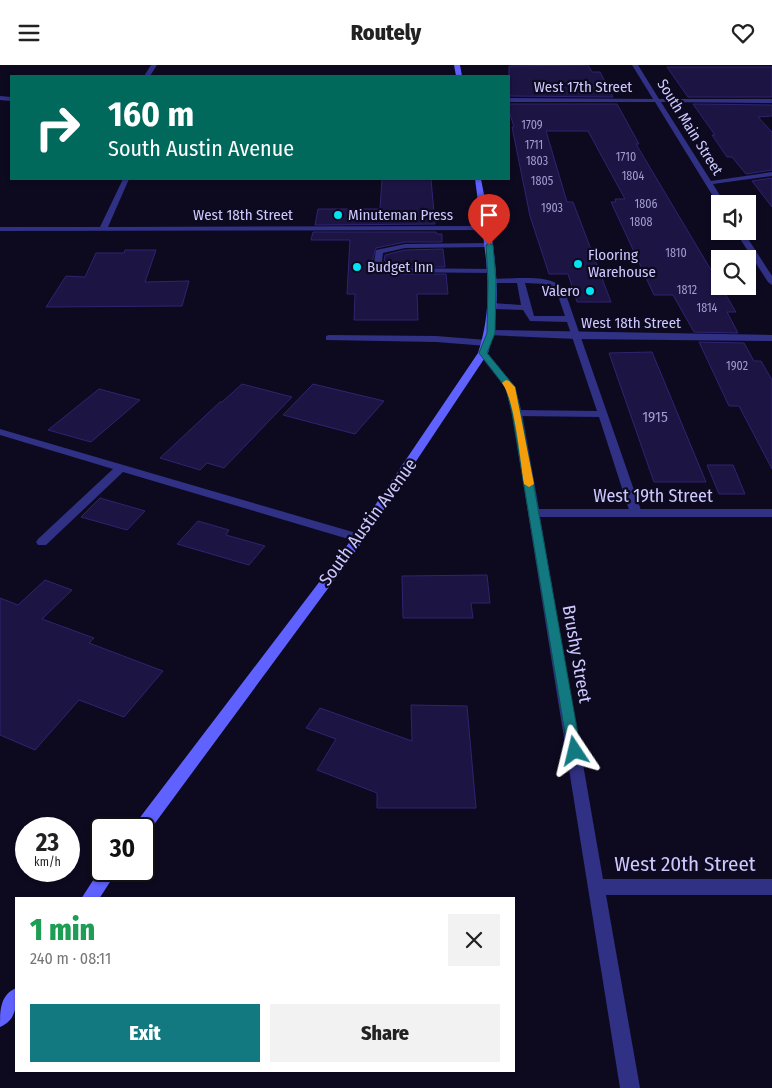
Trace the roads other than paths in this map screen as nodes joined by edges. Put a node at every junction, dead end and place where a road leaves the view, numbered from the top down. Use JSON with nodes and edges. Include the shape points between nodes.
{"nodes":[{"id":1,"x":635,"y":65,"type":"edge"},
{"id":2,"x":510,"y":100,"type":"edge"},
{"id":3,"x":658,"y":100,"type":"junction"},
{"id":4,"x":772,"y":101,"type":"edge"},
{"id":5,"x":772,"y":174,"type":"edge"},
{"id":6,"x":126,"y":180,"type":"edge"},
{"id":7,"x":478,"y":180,"type":"edge"},
{"id":8,"x":708,"y":183,"type":"junction"},
{"id":9,"x":716,"y":195,"type":"edge"},
{"id":10,"x":486,"y":228,"type":"junction"},
{"id":11,"x":0,"y":229,"type":"edge"},
{"id":12,"x":103,"y":229,"type":"junction"},
{"id":13,"x":745,"y":240,"type":"edge"},
{"id":14,"x":489,"y":245,"type":"junction"},
{"id":15,"x":492,"y":276,"type":"junction"},
{"id":16,"x":521,"y":281,"type":"junction"},
{"id":17,"x":772,"y":282,"type":"edge"},
{"id":18,"x":492,"y":306,"type":"junction"},
{"id":19,"x":526,"y":308,"type":"junction"},
{"id":20,"x":570,"y":319,"type":"junction"},
{"id":21,"x":576,"y":336,"type":"junction"},
{"id":22,"x":329,"y":338,"type":"dead end"},
{"id":23,"x":772,"y":338,"type":"edge"},
{"id":24,"x":487,"y":343,"type":"junction"},
{"id":25,"x":517,"y":413,"type":"junction"},
{"id":26,"x":603,"y":414,"type":"junction"},
{"id":27,"x":0,"y":432,"type":"edge"},
{"id":28,"x":121,"y":468,"type":"junction"},
{"id":29,"x":534,"y":513,"type":"junction"},
{"id":30,"x":636,"y":513,"type":"junction"},
{"id":31,"x":772,"y":513,"type":"edge"},
{"id":32,"x":359,"y":538,"type":"junction"},
{"id":33,"x":42,"y":542,"type":"dead end"},
{"id":34,"x":150,"y":817,"type":"edge"},
{"id":35,"x":101,"y":882,"type":"edge"},
{"id":36,"x":598,"y":887,"type":"junction"},
{"id":37,"x":772,"y":887,"type":"edge"},
{"id":38,"x":90,"y":897,"type":"edge"},
{"id":39,"x":15,"y":998,"type":"edge"},
{"id":40,"x":1,"y":1015,"type":"edge"},
{"id":41,"x":630,"y":1088,"type":"edge"}],
"edges":[{"from":1,"to":3,"type":"street","name":"South Main Street"},
{"from":2,"to":3,"type":"street","name":"West 17th Street"},
{"from":3,"to":4,"type":"street","name":"West 17th Street"},
{"from":3,"to":8,"type":"street","name":"South Main Street"},
{"from":5,"to":8,"type":"street"},
{"from":6,"to":12,"type":"street"},
{"from":7,"to":10,"type":"main road"},
{"from":8,"to":9,"type":"street","name":"South Main Street"},
{"from":10,"to":12,"type":"street","name":"West 18th Street"},
{"from":10,"to":14,"type":"main road"},
{"from":11,"to":12,"type":"street","name":"West 18th Street"},
{"from":13,"to":17,"type":"street"},
{"from":14,"to":15,"type":"main road"},
{"from":14,"to":15,"type":"street","via":[[405,246],[380,253],[378,262],[388,270]]},
{"from":15,"to":16,"type":"street"},
{"from":15,"to":18,"type":"main road"},
{"from":16,"to":19,"type":"street"},
{"from":16,"to":20,"type":"street","via":[[556,284]]},
{"from":18,"to":19,"type":"street"},
{"from":18,"to":24,"type":"main road"},
{"from":19,"to":20,"type":"street","via":[[533,319]]},
{"from":20,"to":21,"type":"street"},
{"from":21,"to":23,"type":"street","name":"West 18th Street"},
{"from":21,"to":24,"type":"street","name":"West 18th Street"},
{"from":21,"to":26,"type":"street"},
{"from":22,"to":24,"type":"street","name":"West 18th Street"},
{"from":24,"to":25,"type":"street","name":"Brushy Street","via":[[510,387]]},
{"from":24,"to":32,"type":"main road","name":"South Austin Avenue"},
{"from":25,"to":26,"type":"street"},
{"from":25,"to":29,"type":"street","name":"Brushy Street"},
{"from":26,"to":30,"type":"street"},
{"from":27,"to":28,"type":"street"},
{"from":28,"to":32,"type":"street"},
{"from":28,"to":33,"type":"street"},
{"from":29,"to":30,"type":"street","name":"West 19th Street"},
{"from":29,"to":36,"type":"street","name":"Brushy Street"},
{"from":30,"to":31,"type":"street","name":"West 19th Street"},
{"from":32,"to":34,"type":"main road","name":"South Austin Avenue"},
{"from":35,"to":38,"type":"main road"},
{"from":36,"to":37,"type":"street","name":"West 20th Street"},
{"from":36,"to":41,"type":"street","name":"Brushy Street"},
{"from":39,"to":40,"type":"main road"}]}
